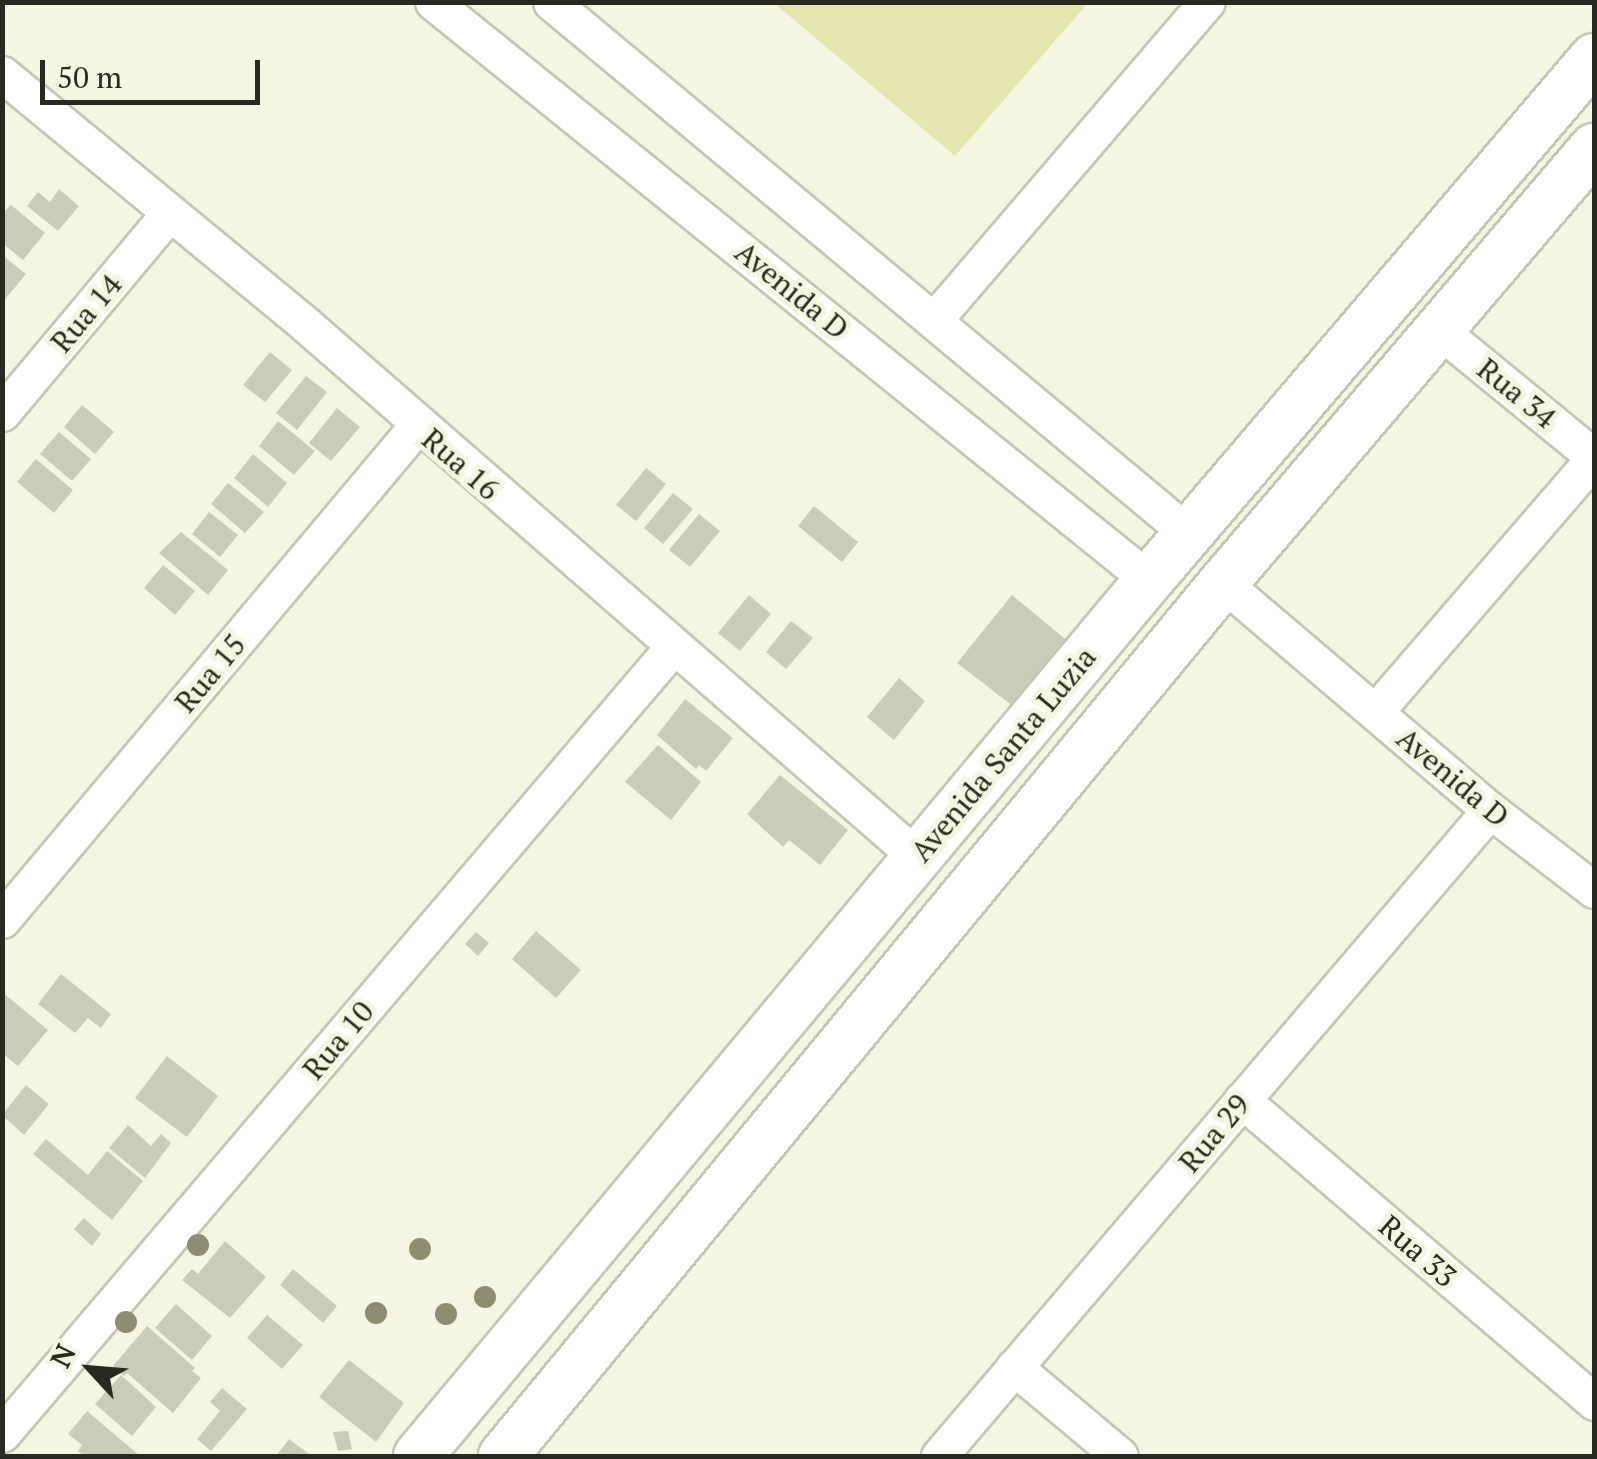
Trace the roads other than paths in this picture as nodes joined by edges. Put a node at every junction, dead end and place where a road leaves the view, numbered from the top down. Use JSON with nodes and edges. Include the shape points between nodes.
{"nodes":[{"id":1,"x":433,"y":2,"type":"edge"},
{"id":2,"x":551,"y":2,"type":"edge"},
{"id":3,"x":1207,"y":2,"type":"edge"},
{"id":4,"x":1594,"y":58,"type":"edge"},
{"id":5,"x":2,"y":74,"type":"edge"},
{"id":6,"x":1594,"y":148,"type":"edge"},
{"id":7,"x":169,"y":213,"type":"junction"},
{"id":8,"x":934,"y":320,"type":"junction"},
{"id":9,"x":1438,"y":330,"type":"junction"},
{"id":10,"x":2,"y":413,"type":"edge"},
{"id":11,"x":417,"y":426,"type":"junction"},
{"id":12,"x":1594,"y":457,"type":"edge"},
{"id":13,"x":1189,"y":534,"type":"junction"},
{"id":14,"x":1150,"y":580,"type":"junction"},
{"id":15,"x":1223,"y":583,"type":"junction"},
{"id":16,"x":672,"y":647,"type":"junction"},
{"id":17,"x":1375,"y":712,"type":"junction"},
{"id":18,"x":1490,"y":810,"type":"junction"},
{"id":19,"x":917,"y":857,"type":"junction"},
{"id":20,"x":1594,"y":890,"type":"edge"},
{"id":21,"x":2,"y":920,"type":"edge"},
{"id":22,"x":803,"y":994,"type":"junction"},
{"id":23,"x":849,"y":1037,"type":"junction"},
{"id":24,"x":1242,"y":1100,"type":"junction"},
{"id":25,"x":1014,"y":1367,"type":"junction"},
{"id":26,"x":1594,"y":1402,"type":"edge"},
{"id":27,"x":2,"y":1434,"type":"edge"},
{"id":28,"x":418,"y":1456,"type":"edge"},
{"id":29,"x":503,"y":1456,"type":"edge"},
{"id":30,"x":939,"y":1456,"type":"edge"},
{"id":31,"x":1120,"y":1456,"type":"edge"}],
"edges":[{"from":1,"to":14,"type":"street","name":"Avenida D"},
{"from":2,"to":8,"type":"street"},
{"from":3,"to":8,"type":"street"},
{"from":4,"to":13,"type":"street","name":"Avenida Santa Luzia"},
{"from":5,"to":7,"type":"street","name":"Rua 16"},
{"from":6,"to":9,"type":"street","name":"Avenida Santa Luzia"},
{"from":7,"to":10,"type":"street","name":"Rua 14"},
{"from":7,"to":11,"type":"street","name":"Rua 16"},
{"from":8,"to":13,"type":"street"},
{"from":9,"to":12,"type":"street","name":"Rua 34"},
{"from":9,"to":15,"type":"street","name":"Avenida Santa Luzia"},
{"from":11,"to":16,"type":"street","name":"Rua 16"},
{"from":11,"to":21,"type":"street","name":"Rua 15"},
{"from":12,"to":17,"type":"street"},
{"from":13,"to":14,"type":"street","name":"Avenida Santa Luzia"},
{"from":14,"to":19,"type":"street","name":"Avenida Santa Luzia"},
{"from":15,"to":17,"type":"street","name":"Avenida D"},
{"from":15,"to":23,"type":"street","name":"Avenida Santa Luzia"},
{"from":16,"to":19,"type":"street","name":"Rua 16"},
{"from":16,"to":27,"type":"street","name":"Rua 10"},
{"from":17,"to":18,"type":"street","name":"Avenida D"},
{"from":18,"to":20,"type":"street","name":"Avenida D"},
{"from":18,"to":24,"type":"street","name":"Rua 29"},
{"from":19,"to":22,"type":"street","name":"Avenida Santa Luzia"},
{"from":22,"to":23,"type":"street"},
{"from":22,"to":28,"type":"street","name":"Avenida Santa Luzia"},
{"from":23,"to":29,"type":"street","name":"Avenida Santa Luzia"},
{"from":24,"to":25,"type":"street","name":"Rua 29"},
{"from":24,"to":26,"type":"street","name":"Rua 33"},
{"from":25,"to":30,"type":"street","name":"Rua 29"},
{"from":25,"to":31,"type":"street"}]}
